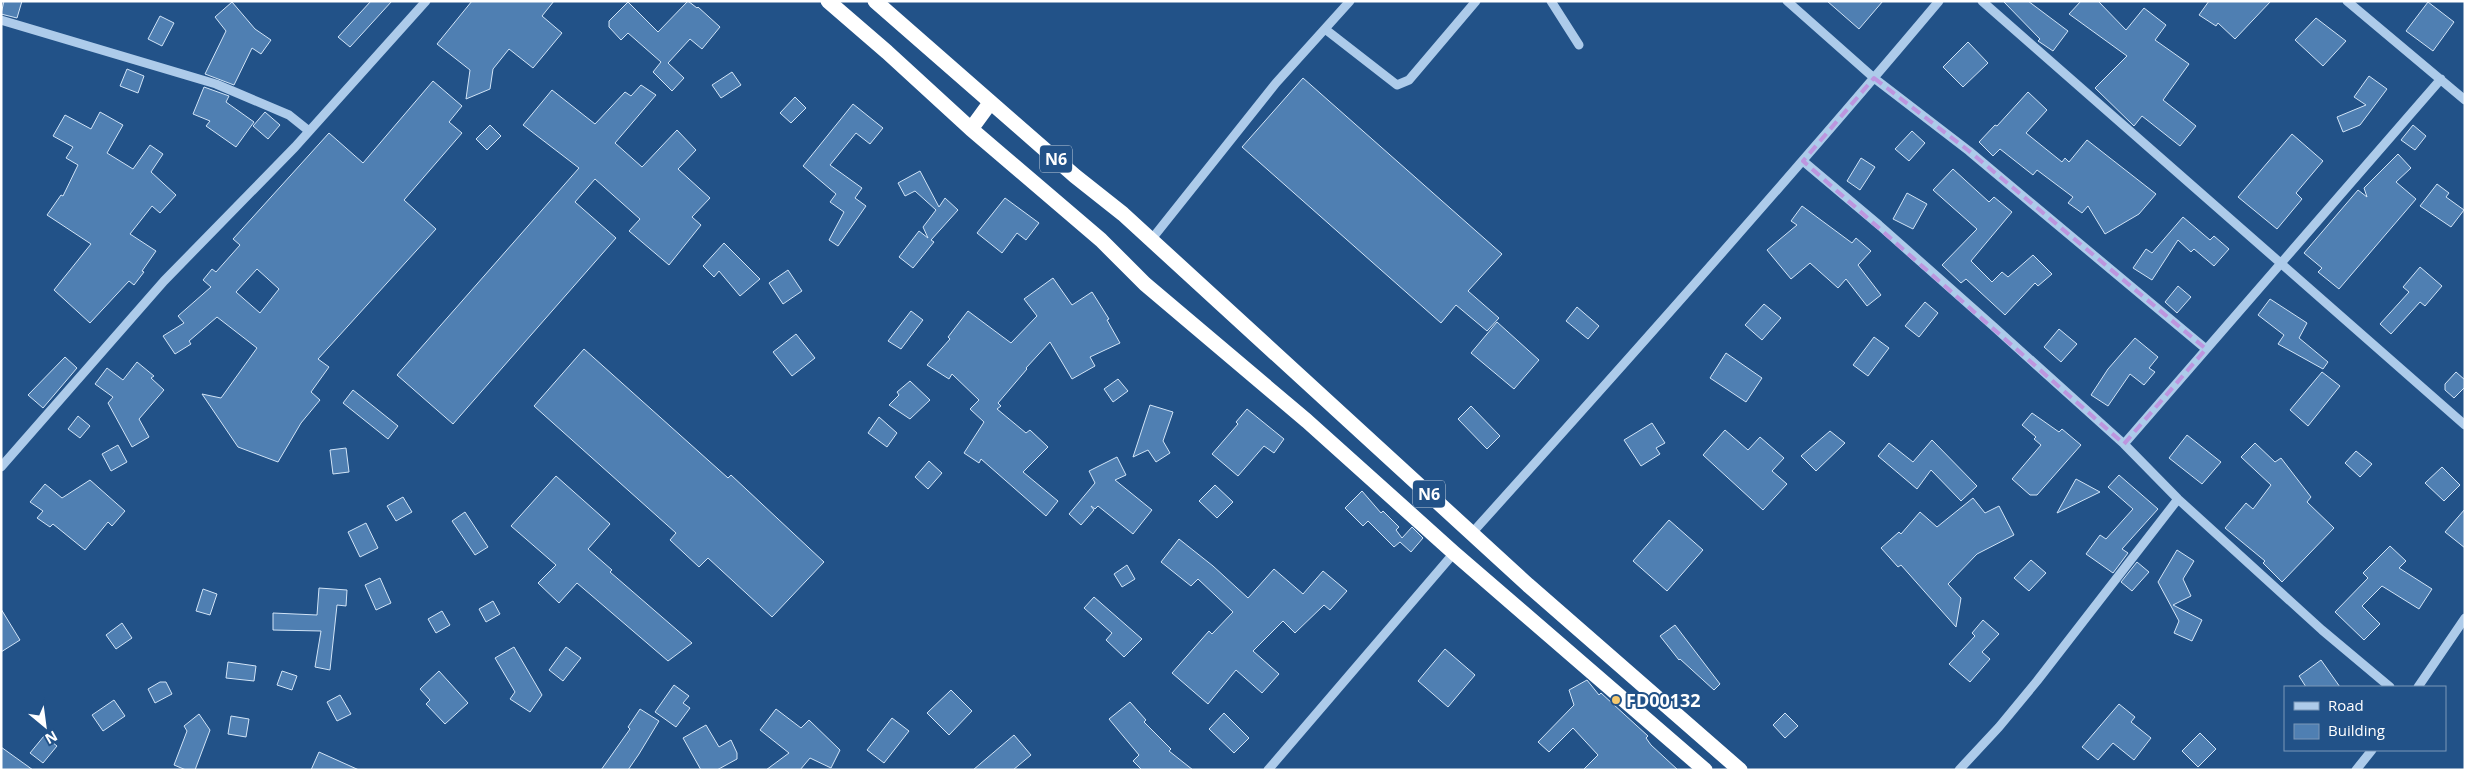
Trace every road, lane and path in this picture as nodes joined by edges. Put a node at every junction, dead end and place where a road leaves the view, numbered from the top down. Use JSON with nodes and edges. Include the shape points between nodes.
{"nodes":[{"id":1,"x":426,"y":1,"type":"edge"},
{"id":2,"x":828,"y":1,"type":"edge"},
{"id":3,"x":875,"y":1,"type":"edge"},
{"id":4,"x":1350,"y":1,"type":"edge"},
{"id":5,"x":1476,"y":1,"type":"edge"},
{"id":6,"x":1552,"y":1,"type":"edge"},
{"id":7,"x":1787,"y":1,"type":"edge"},
{"id":8,"x":1938,"y":1,"type":"edge"},
{"id":9,"x":1982,"y":1,"type":"edge"},
{"id":10,"x":2347,"y":1,"type":"edge"},
{"id":11,"x":1,"y":20,"type":"edge"},
{"id":12,"x":1324,"y":29,"type":"junction"},
{"id":13,"x":1579,"y":44,"type":"dead end"},
{"id":14,"x":1874,"y":78,"type":"junction"},
{"id":15,"x":2441,"y":79,"type":"junction"},
{"id":16,"x":2465,"y":100,"type":"edge"},
{"id":17,"x":990,"y":103,"type":"junction"},
{"id":18,"x":971,"y":129,"type":"junction"},
{"id":19,"x":309,"y":131,"type":"junction"},
{"id":20,"x":1803,"y":162,"type":"junction"},
{"id":21,"x":1151,"y":240,"type":"junction"},
{"id":22,"x":2282,"y":262,"type":"junction"},
{"id":23,"x":2206,"y":349,"type":"junction"},
{"id":24,"x":2465,"y":425,"type":"edge"},
{"id":25,"x":2124,"y":444,"type":"junction"},
{"id":26,"x":1,"y":467,"type":"edge"},
{"id":27,"x":2178,"y":499,"type":"junction"},
{"id":28,"x":1472,"y":533,"type":"junction"},
{"id":29,"x":1454,"y":553,"type":"junction"},
{"id":30,"x":2465,"y":618,"type":"edge"},
{"id":31,"x":2389,"y":686,"type":"edge"},
{"id":32,"x":2419,"y":686,"type":"edge"},
{"id":33,"x":2371,"y":751,"type":"edge"},
{"id":34,"x":1268,"y":770,"type":"edge"},
{"id":35,"x":1705,"y":770,"type":"edge"},
{"id":36,"x":1740,"y":770,"type":"edge"},
{"id":37,"x":1959,"y":770,"type":"edge"},
{"id":38,"x":2356,"y":770,"type":"edge"}],
"edges":[{"from":1,"to":19,"type":"street"},
{"from":2,"to":18,"type":"highway","number":"N6"},
{"from":3,"to":17,"type":"highway","number":"N6"},
{"from":4,"to":12,"type":"street"},
{"from":5,"to":12,"type":"street","via":[[1409,80],[1397,85]]},
{"from":6,"to":13,"type":"street"},
{"from":7,"to":14,"type":"street"},
{"from":8,"to":14,"type":"street"},
{"from":9,"to":22,"type":"street"},
{"from":10,"to":15,"type":"street"},
{"from":11,"to":19,"type":"street","via":[[216,84],[289,115]]},
{"from":12,"to":21,"type":"street","via":[[1276,83]]},
{"from":14,"to":20,"type":"street"},
{"from":14,"to":23,"type":"street","via":[[1976,157]]},
{"from":15,"to":16,"type":"street"},
{"from":15,"to":22,"type":"street"},
{"from":17,"to":18,"type":"highway"},
{"from":17,"to":21,"type":"highway","number":"N6"},
{"from":18,"to":29,"type":"highway","number":"N6"},
{"from":19,"to":26,"type":"street","via":[[164,281]]},
{"from":20,"to":25,"type":"street","via":[[1886,231]]},
{"from":20,"to":28,"type":"street"},
{"from":21,"to":28,"type":"highway","number":"N6"},
{"from":22,"to":23,"type":"street"},
{"from":22,"to":24,"type":"street"},
{"from":23,"to":25,"type":"street"},
{"from":25,"to":27,"type":"street"},
{"from":27,"to":31,"type":"street"},
{"from":27,"to":37,"type":"street","via":[[2037,681]]},
{"from":28,"to":36,"type":"highway","number":"N6","via":[[1528,586]]},
{"from":29,"to":34,"type":"street"},
{"from":29,"to":35,"type":"highway","number":"N6"},
{"from":30,"to":32,"type":"street"},
{"from":33,"to":38,"type":"street"}]}
